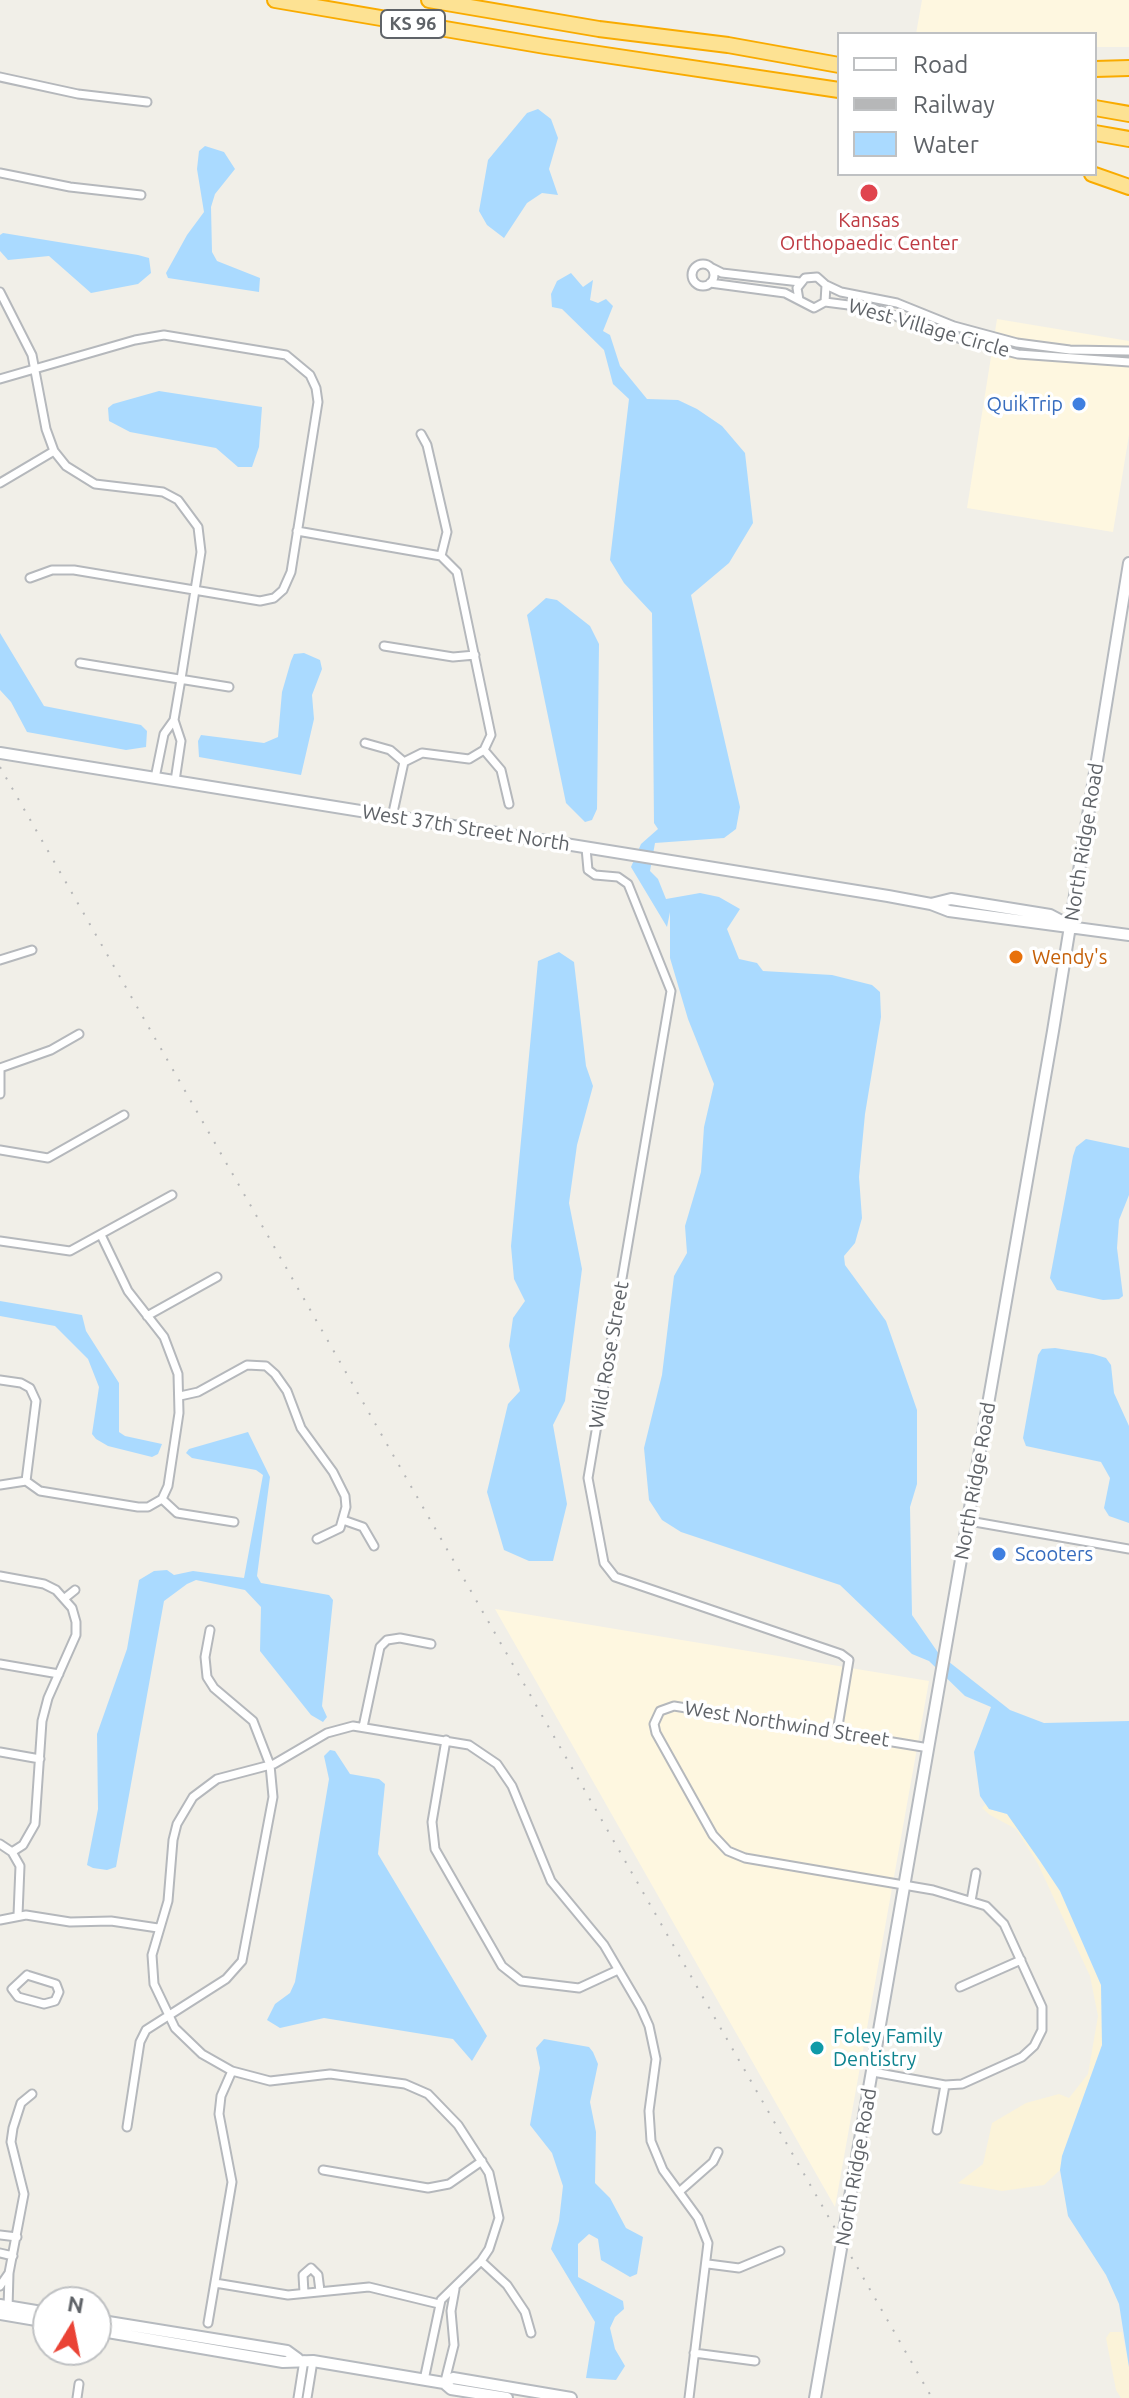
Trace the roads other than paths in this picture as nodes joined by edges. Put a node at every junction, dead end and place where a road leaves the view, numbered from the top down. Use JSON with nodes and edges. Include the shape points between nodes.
{"nodes":[{"id":1,"x":278,"y":0,"type":"edge"},
{"id":2,"x":429,"y":0,"type":"edge"},
{"id":3,"x":837,"y":65,"type":"edge"},
{"id":4,"x":1129,"y":68,"type":"edge"},
{"id":5,"x":1097,"y":69,"type":"edge"},
{"id":6,"x":0,"y":77,"type":"edge"},
{"id":7,"x":837,"y":90,"type":"edge"},
{"id":8,"x":147,"y":102,"type":"dead end"},
{"id":9,"x":1097,"y":108,"type":"edge"},
{"id":10,"x":1129,"y":114,"type":"edge"},
{"id":11,"x":1097,"y":133,"type":"edge"},
{"id":12,"x":1129,"y":139,"type":"edge"},
{"id":13,"x":0,"y":173,"type":"edge"},
{"id":14,"x":1097,"y":176,"type":"edge"},
{"id":15,"x":1129,"y":187,"type":"edge"},
{"id":16,"x":141,"y":195,"type":"dead end"},
{"id":17,"x":712,"y":268,"type":"junction"},
{"id":18,"x":800,"y":282,"type":"junction"},
{"id":19,"x":710,"y":283,"type":"junction"},
{"id":20,"x":826,"y":285,"type":"junction"},
{"id":21,"x":0,"y":292,"type":"edge"},
{"id":22,"x":799,"y":300,"type":"junction"},
{"id":23,"x":825,"y":302,"type":"junction"},
{"id":24,"x":1129,"y":351,"type":"edge"},
{"id":25,"x":1129,"y":362,"type":"edge"},
{"id":26,"x":36,"y":368,"type":"junction"},
{"id":27,"x":0,"y":379,"type":"edge"},
{"id":28,"x":421,"y":434,"type":"dead end"},
{"id":29,"x":54,"y":451,"type":"junction"},
{"id":30,"x":0,"y":483,"type":"edge"},
{"id":31,"x":297,"y":531,"type":"junction"},
{"id":32,"x":441,"y":556,"type":"junction"},
{"id":33,"x":1129,"y":563,"type":"edge"},
{"id":34,"x":30,"y":578,"type":"dead end"},
{"id":35,"x":195,"y":591,"type":"junction"},
{"id":36,"x":384,"y":646,"type":"dead end"},
{"id":37,"x":475,"y":655,"type":"junction"},
{"id":38,"x":80,"y":663,"type":"dead end"},
{"id":39,"x":181,"y":679,"type":"junction"},
{"id":40,"x":229,"y":687,"type":"dead end"},
{"id":41,"x":174,"y":720,"type":"junction"},
{"id":42,"x":365,"y":743,"type":"dead end"},
{"id":43,"x":484,"y":750,"type":"junction"},
{"id":44,"x":0,"y":753,"type":"edge"},
{"id":45,"x":404,"y":762,"type":"junction"},
{"id":46,"x":155,"y":778,"type":"junction"},
{"id":47,"x":175,"y":781,"type":"junction"},
{"id":48,"x":509,"y":804,"type":"dead end"},
{"id":49,"x":392,"y":817,"type":"junction"},
{"id":50,"x":586,"y":848,"type":"junction"},
{"id":51,"x":1071,"y":926,"type":"junction"},
{"id":52,"x":1129,"y":935,"type":"edge"},
{"id":53,"x":32,"y":950,"type":"dead end"},
{"id":54,"x":0,"y":960,"type":"edge"},
{"id":55,"x":79,"y":1034,"type":"dead end"},
{"id":56,"x":0,"y":1069,"type":"edge"},
{"id":57,"x":0,"y":1094,"type":"edge"},
{"id":58,"x":124,"y":1115,"type":"dead end"},
{"id":59,"x":0,"y":1150,"type":"edge"},
{"id":60,"x":172,"y":1195,"type":"dead end"},
{"id":61,"x":101,"y":1235,"type":"junction"},
{"id":62,"x":0,"y":1241,"type":"edge"},
{"id":63,"x":217,"y":1277,"type":"dead end"},
{"id":64,"x":147,"y":1316,"type":"junction"},
{"id":65,"x":0,"y":1380,"type":"edge"},
{"id":66,"x":180,"y":1396,"type":"junction"},
{"id":67,"x":26,"y":1481,"type":"junction"},
{"id":68,"x":0,"y":1485,"type":"edge"},
{"id":69,"x":162,"y":1499,"type":"junction"},
{"id":70,"x":343,"y":1520,"type":"junction"},
{"id":71,"x":969,"y":1521,"type":"junction"},
{"id":72,"x":234,"y":1522,"type":"dead end"},
{"id":73,"x":317,"y":1539,"type":"dead end"},
{"id":74,"x":374,"y":1546,"type":"dead end"},
{"id":75,"x":1129,"y":1549,"type":"edge"},
{"id":76,"x":0,"y":1576,"type":"edge"},
{"id":77,"x":75,"y":1590,"type":"dead end"},
{"id":78,"x":65,"y":1598,"type":"junction"},
{"id":79,"x":210,"y":1630,"type":"dead end"},
{"id":80,"x":431,"y":1644,"type":"dead end"},
{"id":81,"x":0,"y":1664,"type":"edge"},
{"id":82,"x":59,"y":1674,"type":"junction"},
{"id":83,"x":363,"y":1727,"type":"junction"},
{"id":84,"x":837,"y":1732,"type":"junction"},
{"id":85,"x":446,"y":1740,"type":"junction"},
{"id":86,"x":929,"y":1748,"type":"junction"},
{"id":87,"x":0,"y":1752,"type":"edge"},
{"id":88,"x":40,"y":1759,"type":"junction"},
{"id":89,"x":270,"y":1765,"type":"junction"},
{"id":90,"x":0,"y":1844,"type":"edge"},
{"id":91,"x":12,"y":1852,"type":"junction"},
{"id":92,"x":976,"y":1873,"type":"dead end"},
{"id":93,"x":905,"y":1886,"type":"junction"},
{"id":94,"x":971,"y":1901,"type":"junction"},
{"id":95,"x":18,"y":1915,"type":"junction"},
{"id":96,"x":0,"y":1920,"type":"edge"},
{"id":97,"x":158,"y":1928,"type":"junction"},
{"id":98,"x":1021,"y":1960,"type":"junction"},
{"id":99,"x":618,"y":1970,"type":"junction"},
{"id":100,"x":960,"y":1987,"type":"dead end"},
{"id":101,"x":0,"y":1989,"type":"edge"},
{"id":102,"x":12,"y":1989,"type":"junction"},
{"id":103,"x":167,"y":2016,"type":"junction"},
{"id":104,"x":232,"y":2071,"type":"junction"},
{"id":105,"x":873,"y":2072,"type":"junction"},
{"id":106,"x":945,"y":2085,"type":"junction"},
{"id":107,"x":32,"y":2094,"type":"dead end"},
{"id":108,"x":127,"y":2127,"type":"dead end"},
{"id":109,"x":937,"y":2130,"type":"dead end"},
{"id":110,"x":718,"y":2152,"type":"dead end"},
{"id":111,"x":482,"y":2161,"type":"junction"},
{"id":112,"x":323,"y":2170,"type":"dead end"},
{"id":113,"x":679,"y":2192,"type":"junction"},
{"id":114,"x":0,"y":2235,"type":"edge"},
{"id":115,"x":17,"y":2237,"type":"junction"},
{"id":116,"x":780,"y":2251,"type":"dead end"},
{"id":117,"x":0,"y":2253,"type":"edge"},
{"id":118,"x":13,"y":2256,"type":"junction"},
{"id":119,"x":481,"y":2261,"type":"junction"},
{"id":120,"x":708,"y":2264,"type":"junction"},
{"id":121,"x":9,"y":2273,"type":"junction"},
{"id":122,"x":215,"y":2283,"type":"junction"},
{"id":123,"x":0,"y":2286,"type":"edge"},
{"id":124,"x":455,"y":2289,"type":"junction"},
{"id":125,"x":320,"y":2291,"type":"junction"},
{"id":126,"x":304,"y":2293,"type":"junction"},
{"id":127,"x":439,"y":2304,"type":"junction"},
{"id":128,"x":4,"y":2310,"type":"edge"},
{"id":129,"x":32,"y":2312,"type":"edge"},
{"id":130,"x":32,"y":2318,"type":"edge"},
{"id":131,"x":208,"y":2323,"type":"dead end"},
{"id":132,"x":112,"y":2324,"type":"edge"},
{"id":133,"x":112,"y":2331,"type":"edge"},
{"id":134,"x":531,"y":2333,"type":"dead end"},
{"id":135,"x":149,"y":2334,"type":"junction"},
{"id":136,"x":694,"y":2353,"type":"junction"},
{"id":137,"x":305,"y":2360,"type":"junction"},
{"id":138,"x":755,"y":2361,"type":"dead end"},
{"id":139,"x":424,"y":2380,"type":"junction"},
{"id":140,"x":444,"y":2383,"type":"junction"},
{"id":141,"x":79,"y":2384,"type":"dead end"},
{"id":142,"x":77,"y":2398,"type":"edge"},
{"id":143,"x":298,"y":2398,"type":"edge"},
{"id":144,"x":307,"y":2398,"type":"edge"},
{"id":145,"x":507,"y":2398,"type":"edge"},
{"id":146,"x":571,"y":2398,"type":"edge"},
{"id":147,"x":689,"y":2398,"type":"edge"},
{"id":148,"x":815,"y":2398,"type":"edge"}],
"edges":[{"from":1,"to":7,"type":"highway","number":"KS 96"},
{"from":2,"to":3,"type":"highway","number":"KS 96"},
{"from":4,"to":5,"type":"highway"},
{"from":6,"to":8,"type":"street"},
{"from":9,"to":10,"type":"highway"},
{"from":11,"to":12,"type":"highway"},
{"from":13,"to":16,"type":"street"},
{"from":14,"to":15,"type":"highway"},
{"from":17,"to":18,"type":"street"},
{"from":17,"to":19,"type":"street"},
{"from":17,"to":19,"type":"street","via":[[700,264],[692,273],[698,284]]},
{"from":18,"to":20,"type":"street","via":[[817,277]]},
{"from":18,"to":22,"type":"street"},
{"from":19,"to":22,"type":"street","via":[[785,293]]},
{"from":20,"to":23,"type":"street"},
{"from":20,"to":24,"type":"street","name":"West Village Circle","via":[[1017,343]]},
{"from":21,"to":26,"type":"street"},
{"from":22,"to":23,"type":"street","via":[[808,307]]},
{"from":23,"to":25,"type":"street","name":"West Village Circle","via":[[872,308],[1018,354]]},
{"from":26,"to":27,"type":"street"},
{"from":26,"to":29,"type":"street"},
{"from":26,"to":31,"type":"street","via":[[164,335],[273,352],[298,362],[310,375],[318,402]]},
{"from":28,"to":32,"type":"street","via":[[447,532]]},
{"from":29,"to":30,"type":"street"},
{"from":29,"to":35,"type":"street","via":[[79,477],[95,484],[151,489],[178,500],[191,513],[201,540]]},
{"from":31,"to":32,"type":"street"},
{"from":31,"to":35,"type":"street","via":[[291,572],[274,598],[260,601]]},
{"from":32,"to":37,"type":"street","via":[[457,572]]},
{"from":33,"to":51,"type":"main road","name":"North Ridge Road"},
{"from":34,"to":35,"type":"street","via":[[64,570]]},
{"from":35,"to":39,"type":"street"},
{"from":36,"to":37,"type":"street","via":[[453,657]]},
{"from":37,"to":43,"type":"street","via":[[491,725]]},
{"from":38,"to":39,"type":"street"},
{"from":39,"to":40,"type":"street"},
{"from":39,"to":41,"type":"street"},
{"from":41,"to":46,"type":"street","via":[[164,734]]},
{"from":41,"to":47,"type":"street","via":[[181,741]]},
{"from":42,"to":45,"type":"street","via":[[390,750]]},
{"from":43,"to":45,"type":"street","via":[[469,759],[422,753]]},
{"from":43,"to":48,"type":"street","via":[[501,770]]},
{"from":44,"to":46,"type":"main road","name":"West 37th Street North"},
{"from":45,"to":49,"type":"street"},
{"from":46,"to":47,"type":"main road","name":"West 37th Street North"},
{"from":47,"to":49,"type":"main road","name":"West 37th Street North"},
{"from":49,"to":50,"type":"main road","name":"West 37th Street North"},
{"from":50,"to":51,"type":"main road","name":"West 37th Street North","via":[[949,911]]},
{"from":50,"to":84,"type":"street","name":"Wild Rose Street","via":[[588,870],[628,884],[671,991],[588,1478],[604,1563],[615,1577],[849,1660]]},
{"from":51,"to":52,"type":"main road","name":"West 37th Street North"},
{"from":51,"to":71,"type":"main road","name":"North Ridge Road"},
{"from":53,"to":54,"type":"street"},
{"from":55,"to":56,"type":"street"},
{"from":56,"to":57,"type":"street"},
{"from":58,"to":59,"type":"street","via":[[48,1158]]},
{"from":60,"to":61,"type":"street"},
{"from":61,"to":62,"type":"street","via":[[70,1251]]},
{"from":61,"to":64,"type":"street","via":[[128,1291]]},
{"from":63,"to":64,"type":"street"},
{"from":64,"to":66,"type":"street","via":[[164,1337]]},
{"from":65,"to":67,"type":"street","via":[[30,1388],[36,1401]]},
{"from":66,"to":69,"type":"street"},
{"from":66,"to":70,"type":"street","via":[[247,1365],[266,1366],[287,1391],[306,1437],[345,1496]]},
{"from":67,"to":68,"type":"street"},
{"from":67,"to":69,"type":"street","via":[[40,1491],[138,1507]]},
{"from":69,"to":72,"type":"street","via":[[177,1513]]},
{"from":70,"to":73,"type":"street","via":[[333,1533]]},
{"from":70,"to":74,"type":"street","via":[[363,1527]]},
{"from":71,"to":75,"type":"street"},
{"from":71,"to":86,"type":"main road","name":"North Ridge Road"},
{"from":76,"to":78,"type":"street","via":[[44,1584]]},
{"from":77,"to":78,"type":"street"},
{"from":78,"to":82,"type":"street","via":[[76,1635]]},
{"from":79,"to":89,"type":"street","via":[[205,1657],[210,1683],[253,1721]]},
{"from":80,"to":83,"type":"street","via":[[400,1638],[380,1647]]},
{"from":81,"to":82,"type":"street"},
{"from":82,"to":88,"type":"street","via":[[42,1721]]},
{"from":83,"to":85,"type":"street"},
{"from":83,"to":89,"type":"street","via":[[338,1728]]},
{"from":84,"to":86,"type":"street","name":"West Northwind Street"},
{"from":84,"to":93,"type":"street","name":"West Northwind Street","via":[[674,1706],[660,1711],[654,1724],[713,1835],[728,1851]]},
{"from":85,"to":99,"type":"street","via":[[469,1745],[497,1764],[512,1786],[551,1881]]},
{"from":85,"to":99,"type":"street","via":[[432,1822],[435,1849],[502,1966],[521,1981],[579,1988]]},
{"from":86,"to":93,"type":"main road","name":"North Ridge Road"},
{"from":87,"to":88,"type":"street"},
{"from":88,"to":91,"type":"street","via":[[35,1824],[23,1845]]},
{"from":89,"to":97,"type":"street","via":[[217,1779],[193,1797],[177,1824],[168,1901]]},
{"from":89,"to":103,"type":"street","via":[[273,1797],[246,1952],[232,1974]]},
{"from":90,"to":91,"type":"street"},
{"from":91,"to":95,"type":"street","via":[[22,1874]]},
{"from":92,"to":94,"type":"street"},
{"from":93,"to":94,"type":"street"},
{"from":93,"to":105,"type":"main road","name":"North Ridge Road"},
{"from":94,"to":98,"type":"street","via":[[1000,1917]]},
{"from":95,"to":96,"type":"street"},
{"from":95,"to":97,"type":"street"},
{"from":97,"to":103,"type":"street","via":[[153,1976]]},
{"from":98,"to":100,"type":"street"},
{"from":98,"to":106,"type":"street","via":[[1042,2007],[1039,2039],[1022,2057],[969,2082]]},
{"from":99,"to":113,"type":"street","via":[[649,2026],[656,2059],[651,2141]]},
{"from":101,"to":102,"type":"street"},
{"from":102,"to":102,"type":"street","via":[[23,2000],[44,2004],[55,2001],[59,1992],[52,1980],[31,1975]]},
{"from":103,"to":104,"type":"street","via":[[190,2044]]},
{"from":103,"to":108,"type":"street","via":[[146,2030],[140,2042]]},
{"from":104,"to":111,"type":"street","via":[[270,2081],[330,2074],[405,2084],[448,2111]]},
{"from":104,"to":122,"type":"street","via":[[219,2105],[232,2182]]},
{"from":105,"to":106,"type":"street"},
{"from":105,"to":148,"type":"main road","name":"North Ridge Road"},
{"from":106,"to":109,"type":"street"},
{"from":107,"to":115,"type":"street","via":[[21,2103],[11,2142],[24,2194]]},
{"from":110,"to":113,"type":"street"},
{"from":111,"to":112,"type":"street","via":[[449,2184],[428,2188]]},
{"from":111,"to":119,"type":"street","via":[[494,2186],[499,2218]]},
{"from":113,"to":120,"type":"street","via":[[706,2234]]},
{"from":114,"to":115,"type":"street"},
{"from":115,"to":118,"type":"street"},
{"from":116,"to":120,"type":"street","via":[[739,2268]]},
{"from":117,"to":118,"type":"street"},
{"from":118,"to":121,"type":"street"},
{"from":119,"to":124,"type":"street"},
{"from":119,"to":134,"type":"street","via":[[507,2285],[525,2312]]},
{"from":120,"to":136,"type":"street"},
{"from":121,"to":123,"type":"street"},
{"from":121,"to":128,"type":"street"},
{"from":122,"to":126,"type":"street"},
{"from":122,"to":131,"type":"street"},
{"from":124,"to":127,"type":"street"},
{"from":124,"to":140,"type":"street","via":[[454,2345]]},
{"from":125,"to":126,"type":"street"},
{"from":125,"to":126,"type":"street","via":[[311,2268],[303,2275]]},
{"from":125,"to":127,"type":"street","via":[[379,2288]]},
{"from":127,"to":139,"type":"street"},
{"from":128,"to":129,"type":"main road"},
{"from":128,"to":130,"type":"main road"},
{"from":132,"to":135,"type":"main road"},
{"from":133,"to":135,"type":"main road"},
{"from":135,"to":137,"type":"main road","via":[[287,2351]]},
{"from":136,"to":138,"type":"street"},
{"from":136,"to":147,"type":"street"},
{"from":137,"to":139,"type":"main road"},
{"from":137,"to":143,"type":"street"},
{"from":137,"to":144,"type":"street"},
{"from":139,"to":140,"type":"main road"},
{"from":140,"to":145,"type":"main road","via":[[451,2389]]},
{"from":140,"to":146,"type":"main road","via":[[453,2378]]},
{"from":141,"to":142,"type":"street"}]}
